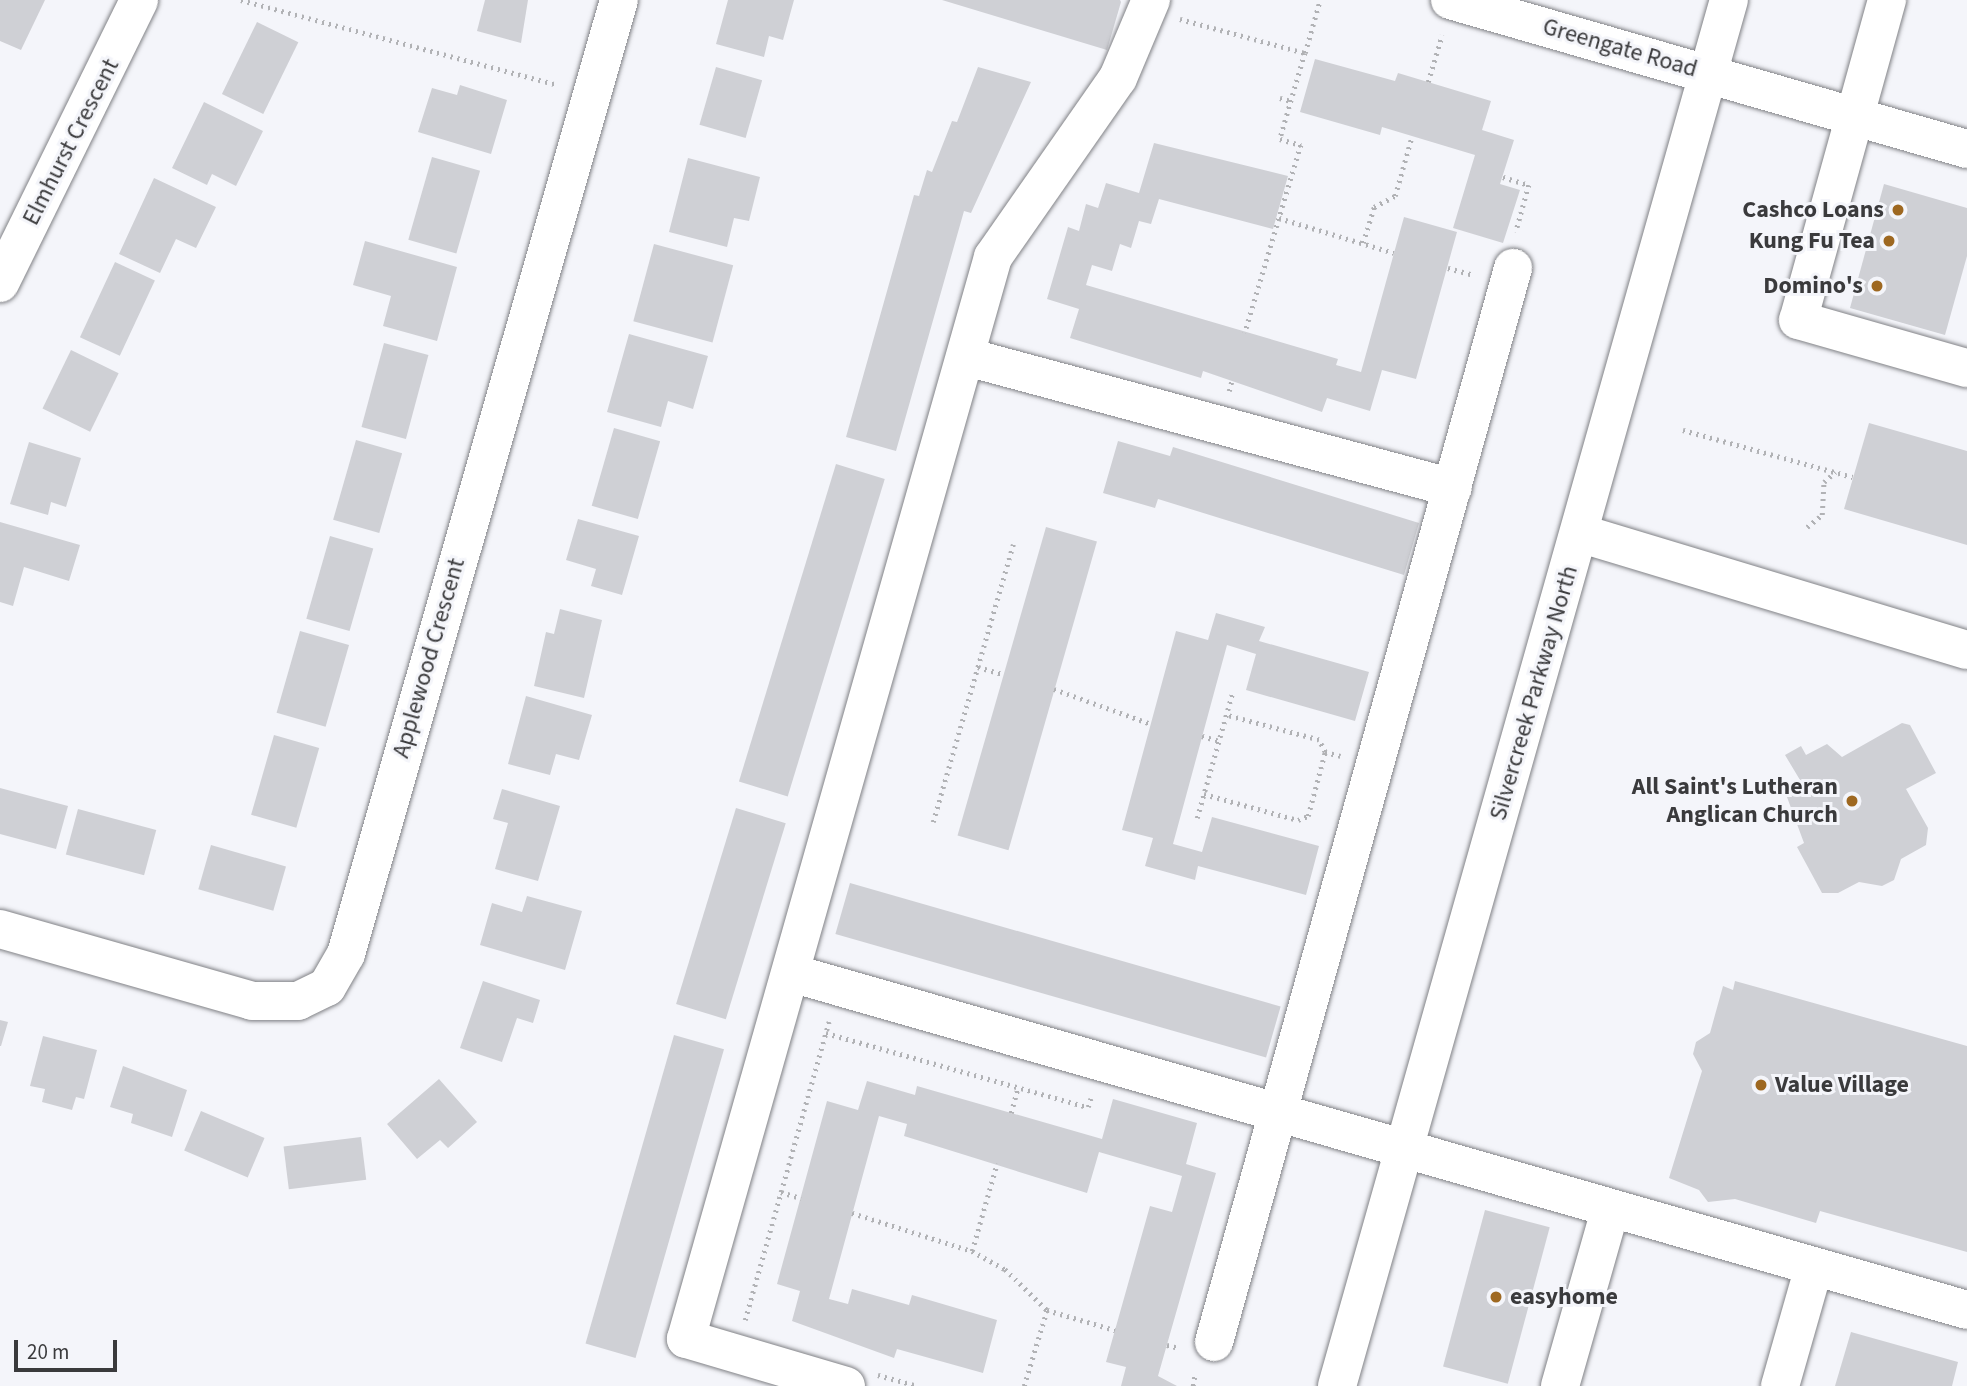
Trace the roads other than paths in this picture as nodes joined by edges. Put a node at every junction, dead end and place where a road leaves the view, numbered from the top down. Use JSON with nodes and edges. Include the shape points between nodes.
{"nodes":[{"id":1,"x":139,"y":0,"type":"edge"},
{"id":2,"x":619,"y":0,"type":"edge"},
{"id":3,"x":1451,"y":0,"type":"edge"},
{"id":4,"x":1729,"y":0,"type":"edge"},
{"id":5,"x":1887,"y":0,"type":"edge"},
{"id":6,"x":1149,"y":5,"type":"edge"},
{"id":7,"x":1709,"y":73,"type":"junction"},
{"id":8,"x":1855,"y":117,"type":"junction"},
{"id":9,"x":1967,"y":149,"type":"edge"},
{"id":10,"x":1513,"y":268,"type":"road end"},
{"id":11,"x":0,"y":283,"type":"edge"},
{"id":12,"x":967,"y":357,"type":"junction"},
{"id":13,"x":1967,"y":368,"type":"edge"},
{"id":14,"x":1453,"y":488,"type":"junction"},
{"id":15,"x":1579,"y":533,"type":"junction"},
{"id":16,"x":1967,"y":650,"type":"edge"},
{"id":17,"x":0,"y":929,"type":"edge"},
{"id":18,"x":791,"y":974,"type":"junction"},
{"id":19,"x":1277,"y":1112,"type":"junction"},
{"id":20,"x":1405,"y":1152,"type":"junction"},
{"id":21,"x":1610,"y":1210,"type":"junction"},
{"id":22,"x":1814,"y":1267,"type":"junction"},
{"id":23,"x":1967,"y":1310,"type":"edge"},
{"id":24,"x":1214,"y":1342,"type":"dead end"},
{"id":25,"x":846,"y":1386,"type":"edge"},
{"id":26,"x":1337,"y":1386,"type":"edge"},
{"id":27,"x":1560,"y":1386,"type":"edge"},
{"id":28,"x":1780,"y":1386,"type":"edge"}],
"edges":[{"from":1,"to":11,"type":"street","name":"Elmhurst Crescent"},
{"from":2,"to":17,"type":"street","name":"Applewood Crescent","via":[[345,954],[327,987],[298,1001],[252,1001]]},
{"from":3,"to":7,"type":"street","name":"Greengate Road"},
{"from":4,"to":7,"type":"street","name":"Silvercreek Parkway North"},
{"from":5,"to":8,"type":"street"},
{"from":6,"to":12,"type":"street","via":[[1118,78],[993,257]]},
{"from":7,"to":8,"type":"street","name":"Greengate Road"},
{"from":7,"to":15,"type":"street","name":"Silvercreek Parkway North"},
{"from":8,"to":9,"type":"street","name":"Greengate Road"},
{"from":8,"to":13,"type":"street","via":[[1798,320]]},
{"from":10,"to":14,"type":"street"},
{"from":12,"to":14,"type":"street"},
{"from":12,"to":18,"type":"street"},
{"from":14,"to":19,"type":"street"},
{"from":15,"to":16,"type":"street"},
{"from":15,"to":20,"type":"street","name":"Silvercreek Parkway North"},
{"from":18,"to":19,"type":"street"},
{"from":18,"to":25,"type":"street","via":[[686,1339]]},
{"from":19,"to":20,"type":"street"},
{"from":19,"to":24,"type":"street"},
{"from":20,"to":21,"type":"street"},
{"from":20,"to":26,"type":"street","name":"Silvercreek Parkway North"},
{"from":21,"to":22,"type":"street"},
{"from":21,"to":27,"type":"street"},
{"from":22,"to":23,"type":"street"},
{"from":22,"to":28,"type":"street"}]}
